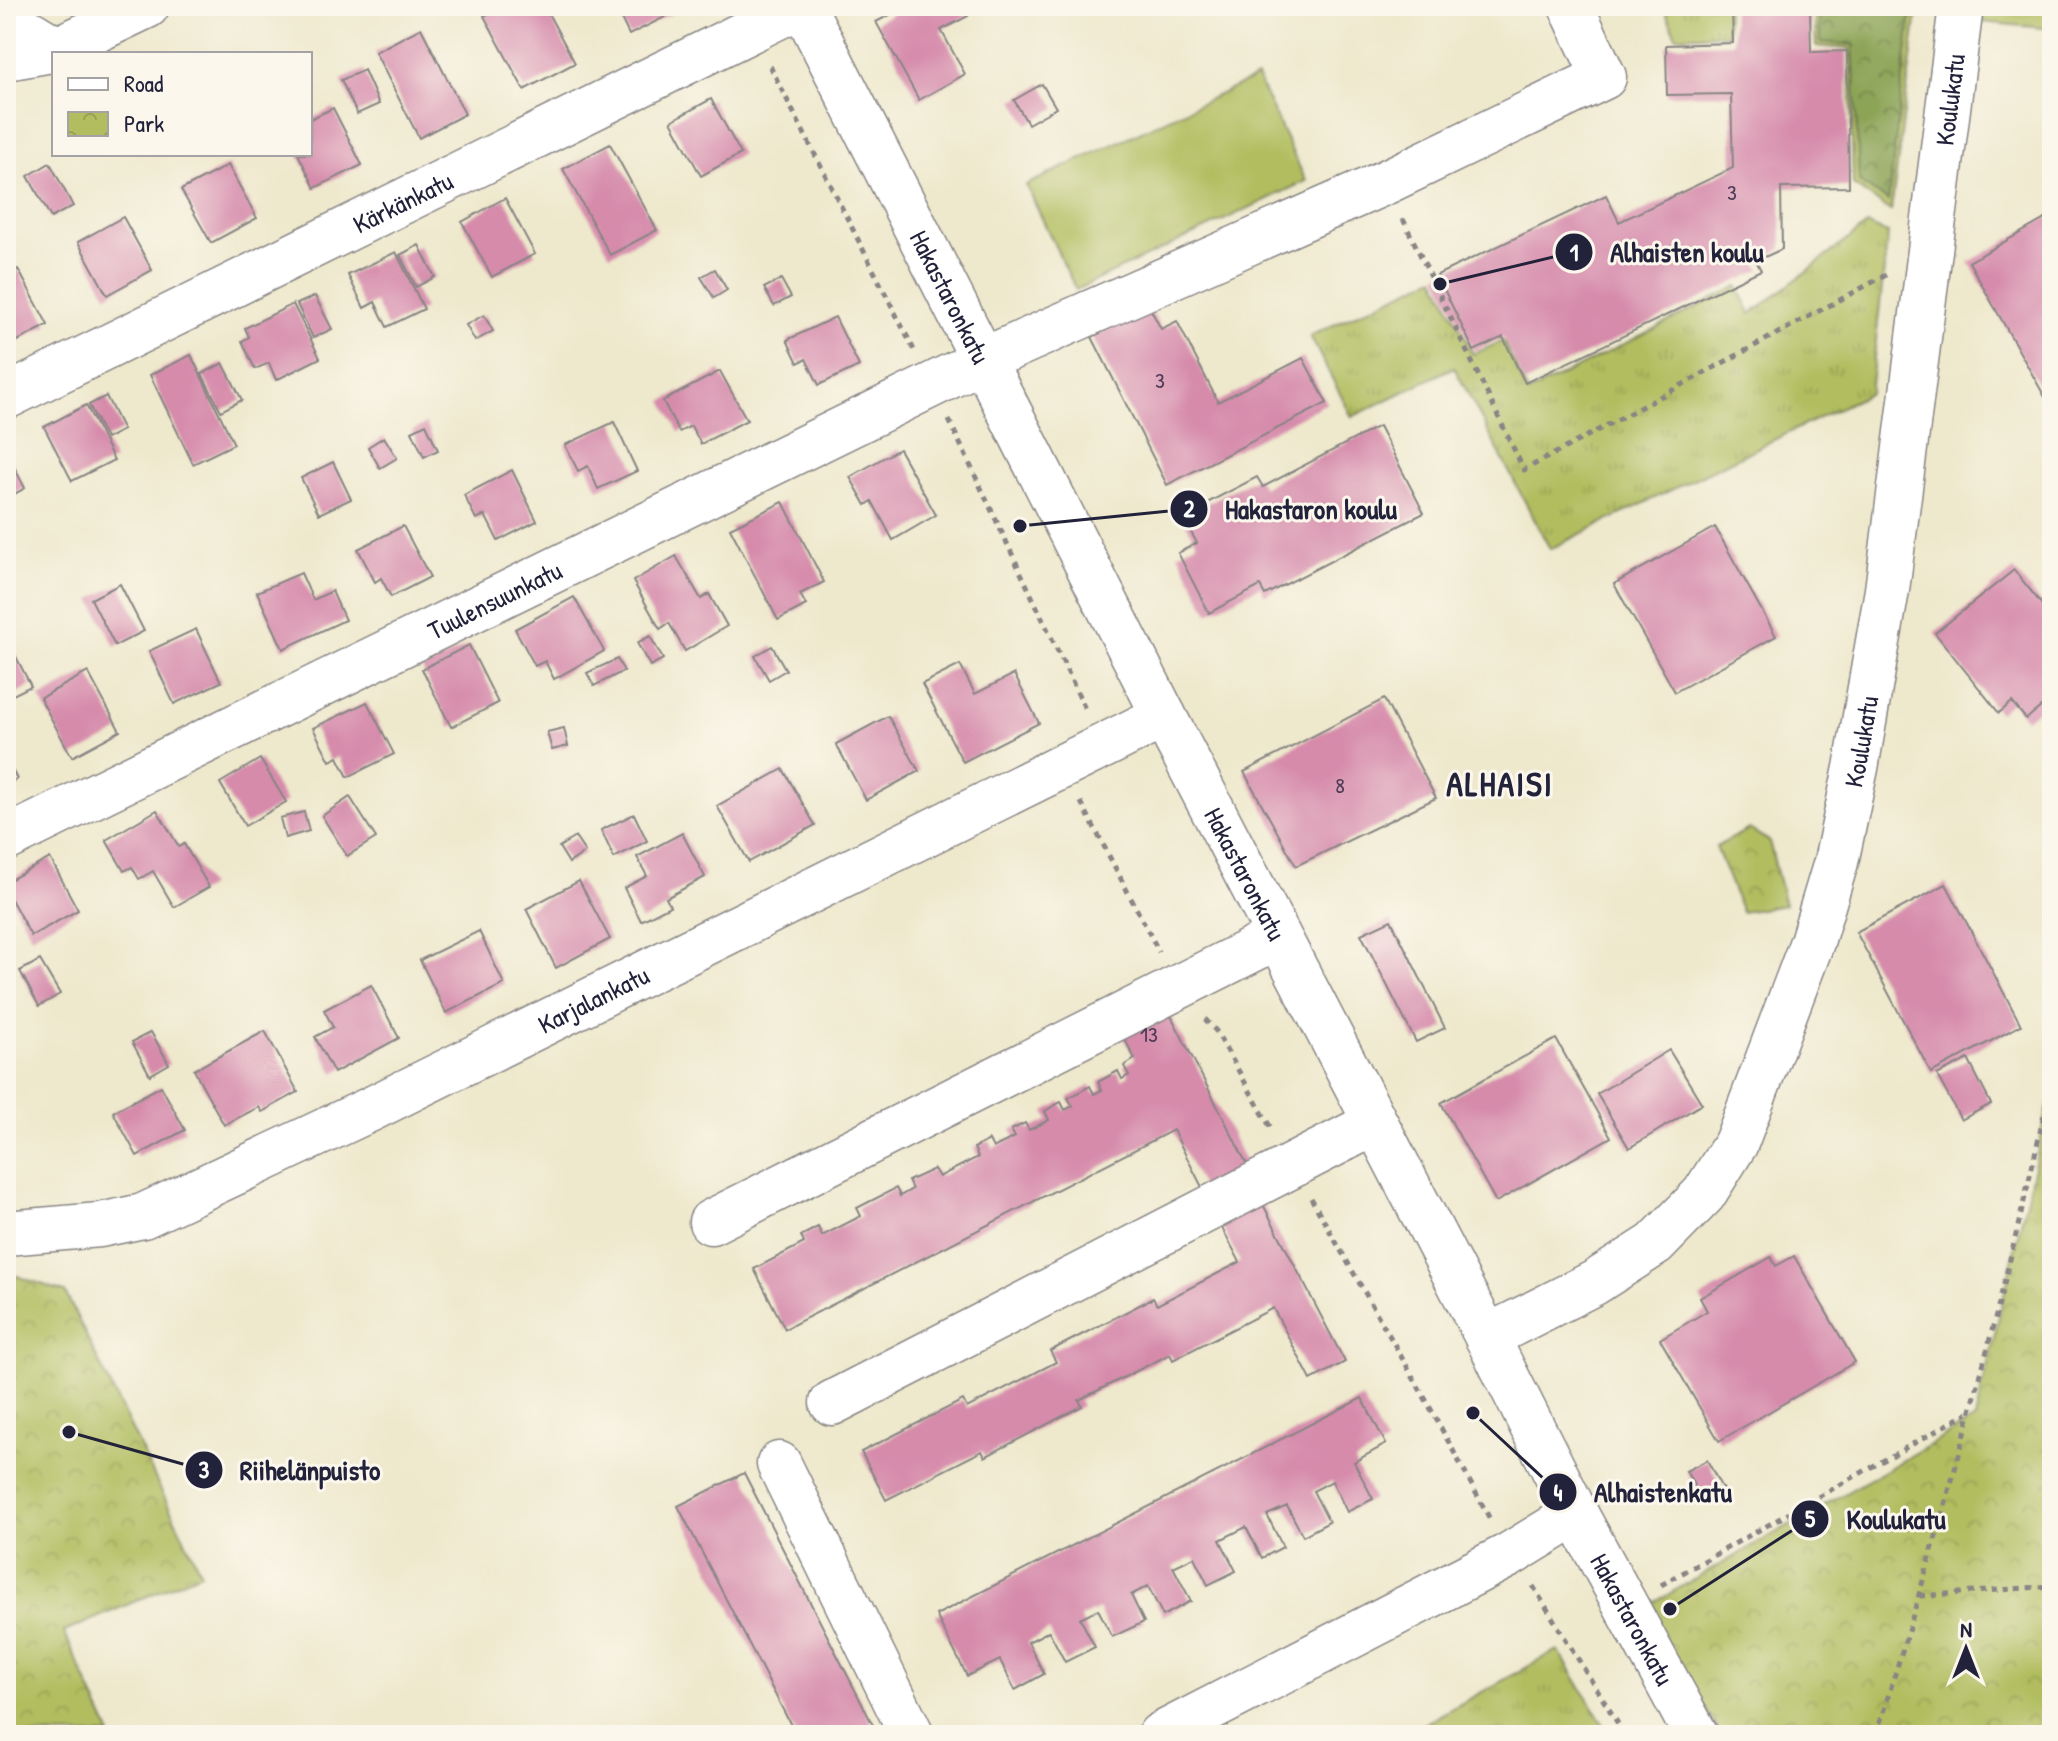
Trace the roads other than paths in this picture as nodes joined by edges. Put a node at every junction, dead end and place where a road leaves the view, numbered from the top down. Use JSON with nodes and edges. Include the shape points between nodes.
{"nodes":[{"id":1,"x":147,"y":6,"type":"edge"},
{"id":2,"x":801,"y":6,"type":"edge"},
{"id":3,"x":1571,"y":6,"type":"edge"},
{"id":4,"x":1961,"y":6,"type":"edge"},
{"id":5,"x":6,"y":18,"type":"edge"},
{"id":6,"x":57,"y":49,"type":"junction"},
{"id":7,"x":6,"y":58,"type":"edge"},
{"id":8,"x":983,"y":360,"type":"junction"},
{"id":9,"x":6,"y":397,"type":"edge"},
{"id":10,"x":1164,"y":716,"type":"junction"},
{"id":11,"x":6,"y":839,"type":"edge"},
{"id":12,"x":1278,"y":937,"type":"junction"},
{"id":13,"x":1375,"y":1123,"type":"junction"},
{"id":14,"x":711,"y":1222,"type":"dead end"},
{"id":15,"x":6,"y":1233,"type":"edge"},
{"id":16,"x":1487,"y":1337,"type":"junction"},
{"id":17,"x":832,"y":1403,"type":"dead end"},
{"id":18,"x":779,"y":1464,"type":"dead end"},
{"id":19,"x":1576,"y":1514,"type":"junction"},
{"id":20,"x":912,"y":1735,"type":"edge"},
{"id":21,"x":1160,"y":1735,"type":"edge"},
{"id":22,"x":1696,"y":1735,"type":"edge"}],
"edges":[{"from":1,"to":6,"type":"street"},
{"from":2,"to":8,"type":"street","name":"Hakastaronkatu"},
{"from":2,"to":9,"type":"street","name":"Kärkänkatu"},
{"from":3,"to":8,"type":"street","name":"Tuulensuunkatu","via":[[1604,77],[1386,182]]},
{"from":4,"to":16,"type":"street","name":"Koulukatu","via":[[1887,590],[1854,782],[1812,942],[1736,1143],[1704,1194],[1655,1244],[1594,1283]]},
{"from":5,"to":6,"type":"street"},
{"from":6,"to":7,"type":"street"},
{"from":8,"to":10,"type":"street","name":"Hakastaronkatu"},
{"from":8,"to":11,"type":"street","name":"Tuulensuunkatu"},
{"from":10,"to":12,"type":"street","name":"Hakastaronkatu"},
{"from":10,"to":15,"type":"street","name":"Karjalankatu","via":[[371,1109],[143,1216]]},
{"from":12,"to":13,"type":"street","name":"Hakastaronkatu"},
{"from":12,"to":14,"type":"street"},
{"from":13,"to":16,"type":"street","name":"Hakastaronkatu"},
{"from":13,"to":17,"type":"street"},
{"from":16,"to":19,"type":"street","name":"Hakastaronkatu"},
{"from":18,"to":20,"type":"street"},
{"from":19,"to":21,"type":"street","via":[[1509,1555]]},
{"from":19,"to":22,"type":"street","name":"Hakastaronkatu"}]}
